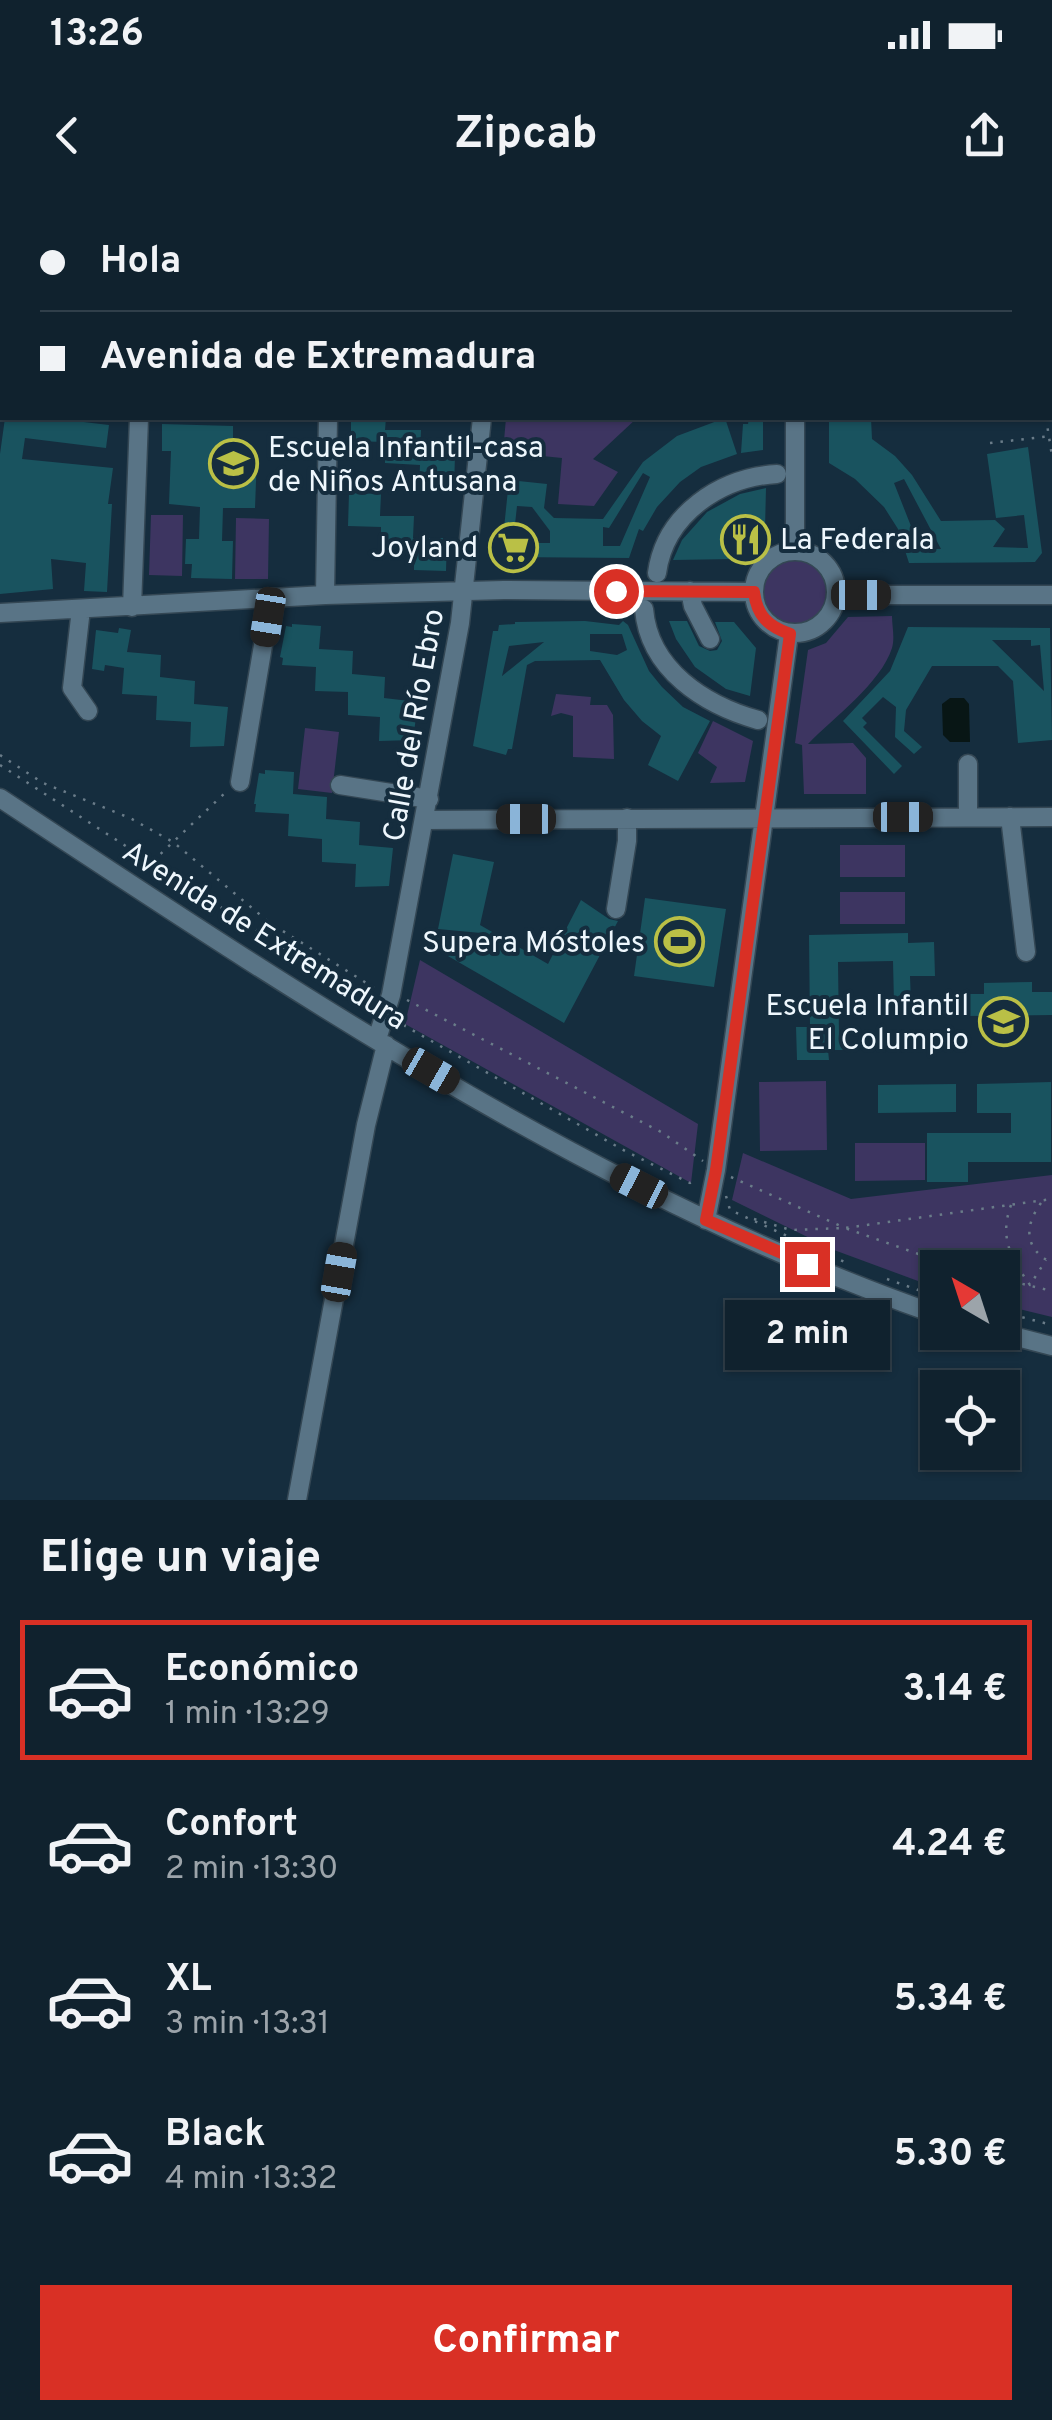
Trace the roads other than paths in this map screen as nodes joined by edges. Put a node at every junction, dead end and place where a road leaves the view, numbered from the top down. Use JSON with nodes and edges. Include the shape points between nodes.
{"nodes":[{"id":1,"x":139,"y":420,"type":"edge"},
{"id":2,"x":328,"y":420,"type":"edge"},
{"id":3,"x":482,"y":420,"type":"edge"},
{"id":4,"x":795,"y":420,"type":"edge"},
{"id":5,"x":777,"y":474,"type":"dead end"},
{"id":6,"x":795,"y":551,"type":"junction"},
{"id":7,"x":657,"y":573,"type":"dead end"},
{"id":8,"x":464,"y":591,"type":"junction"},
{"id":9,"x":690,"y":591,"type":"junction"},
{"id":10,"x":754,"y":592,"type":"junction"},
{"id":11,"x":837,"y":594,"type":"junction"},
{"id":12,"x":325,"y":595,"type":"junction"},
{"id":13,"x":1052,"y":595,"type":"edge"},
{"id":14,"x":271,"y":598,"type":"junction"},
{"id":15,"x":132,"y":607,"type":"junction"},
{"id":16,"x":644,"y":609,"type":"dead end"},
{"id":17,"x":80,"y":610,"type":"junction"},
{"id":18,"x":0,"y":613,"type":"edge"},
{"id":19,"x":790,"y":634,"type":"junction"},
{"id":20,"x":710,"y":639,"type":"dead end"},
{"id":21,"x":88,"y":710,"type":"dead end"},
{"id":22,"x":758,"y":720,"type":"dead end"},
{"id":23,"x":968,"y":764,"type":"dead end"},
{"id":24,"x":241,"y":778,"type":"road end"},
{"id":25,"x":340,"y":785,"type":"dead end"},
{"id":26,"x":0,"y":798,"type":"edge"},
{"id":27,"x":429,"y":799,"type":"junction"},
{"id":28,"x":762,"y":817,"type":"junction"},
{"id":29,"x":968,"y":817,"type":"junction"},
{"id":30,"x":1010,"y":817,"type":"junction"},
{"id":31,"x":1052,"y":817,"type":"edge"},
{"id":32,"x":627,"y":818,"type":"junction"},
{"id":33,"x":424,"y":820,"type":"junction"},
{"id":34,"x":616,"y":909,"type":"dead end"},
{"id":35,"x":1026,"y":952,"type":"dead end"},
{"id":36,"x":381,"y":1042,"type":"junction"},
{"id":37,"x":706,"y":1220,"type":"junction"},
{"id":38,"x":920,"y":1308,"type":"edge"},
{"id":39,"x":1020,"y":1338,"type":"edge"},
{"id":40,"x":1052,"y":1346,"type":"edge"},
{"id":41,"x":297,"y":1500,"type":"edge"}],
"edges":[{"from":1,"to":15,"type":"street"},
{"from":2,"to":12,"type":"street"},
{"from":3,"to":8,"type":"street","name":"Calle del Río Ebro"},
{"from":4,"to":6,"type":"street"},
{"from":5,"to":7,"type":"street","via":[[732,482],[697,504],[668,537]]},
{"from":6,"to":10,"type":"street","via":[[771,558]]},
{"from":6,"to":11,"type":"street","via":[[822,560]]},
{"from":8,"to":9,"type":"street"},
{"from":8,"to":12,"type":"street"},
{"from":8,"to":27,"type":"street","name":"Calle del Río Ebro"},
{"from":9,"to":10,"type":"street"},
{"from":9,"to":20,"type":"street"},
{"from":10,"to":19,"type":"street","via":[[761,616]]},
{"from":11,"to":13,"type":"street"},
{"from":11,"to":19,"type":"street","via":[[816,629]]},
{"from":12,"to":14,"type":"street"},
{"from":14,"to":15,"type":"street"},
{"from":14,"to":24,"type":"street"},
{"from":15,"to":17,"type":"street"},
{"from":16,"to":22,"type":"street","via":[[661,658],[695,694]]},
{"from":17,"to":18,"type":"street"},
{"from":17,"to":21,"type":"street","via":[[72,688]]},
{"from":19,"to":28,"type":"street"},
{"from":23,"to":29,"type":"street"},
{"from":25,"to":27,"type":"street"},
{"from":26,"to":36,"type":"street","name":"Avenida de Extremadura"},
{"from":27,"to":33,"type":"street","name":"Calle del Río Ebro"},
{"from":28,"to":29,"type":"street"},
{"from":28,"to":32,"type":"street"},
{"from":28,"to":37,"type":"street"},
{"from":29,"to":30,"type":"street"},
{"from":30,"to":31,"type":"street"},
{"from":30,"to":35,"type":"street"},
{"from":32,"to":33,"type":"street"},
{"from":32,"to":34,"type":"street"},
{"from":33,"to":36,"type":"street","name":"Calle del Río Ebro"},
{"from":36,"to":37,"type":"street","name":"Avenida de Extremadura"},
{"from":36,"to":41,"type":"street","name":"Calle del Río Ebro"},
{"from":37,"to":38,"type":"street","name":"Avenida de Extremadura"},
{"from":39,"to":40,"type":"street"}]}
